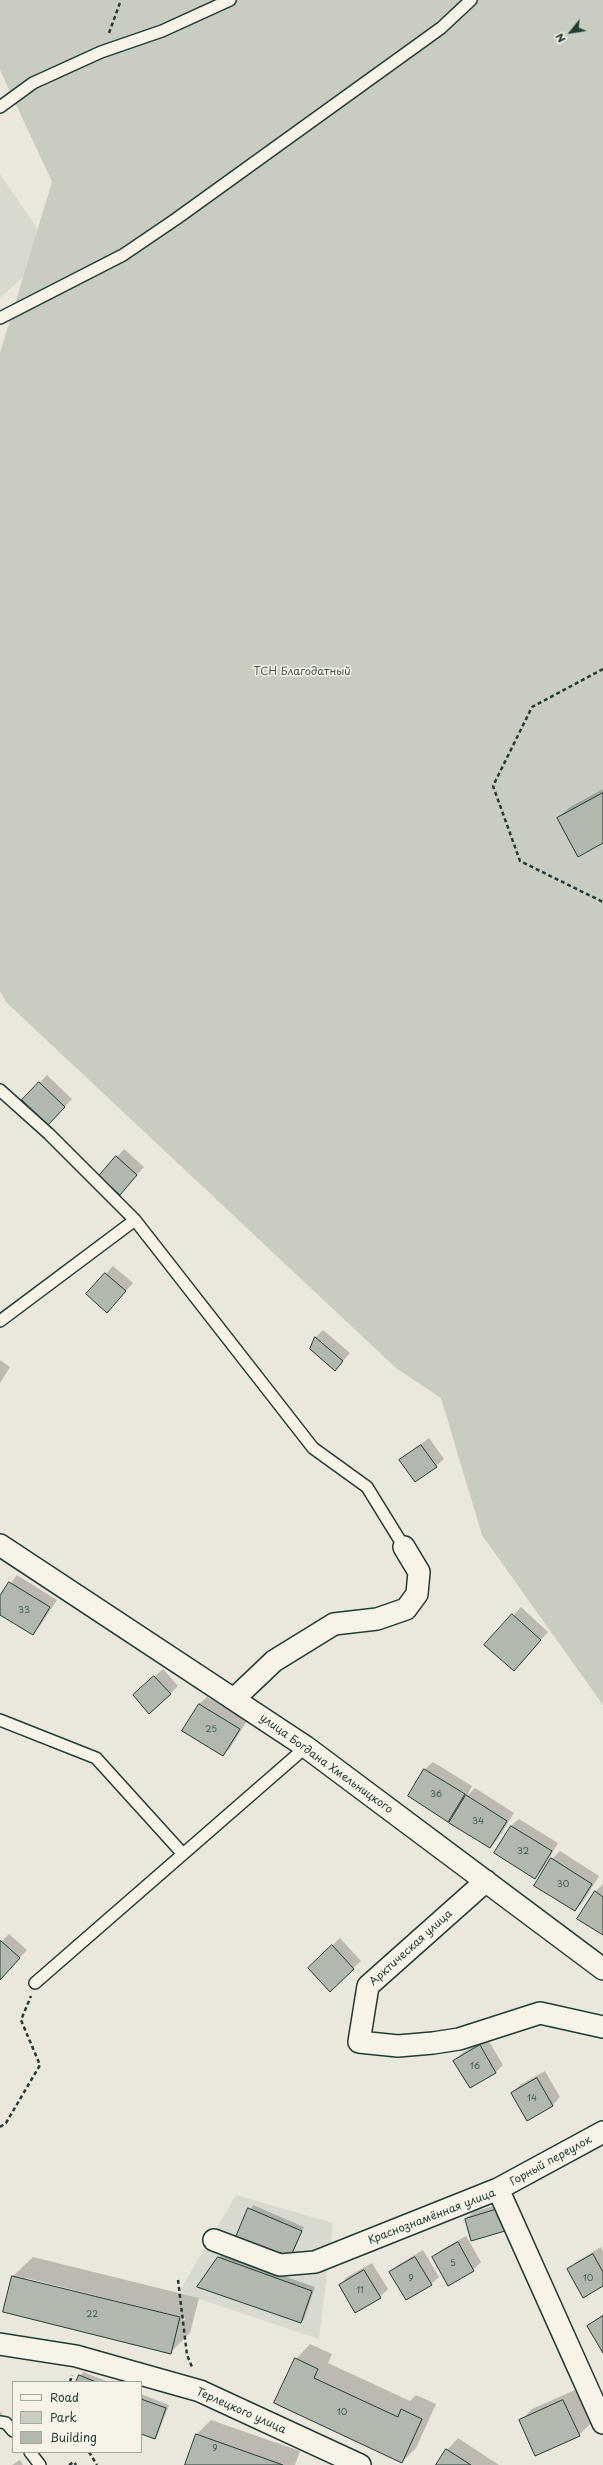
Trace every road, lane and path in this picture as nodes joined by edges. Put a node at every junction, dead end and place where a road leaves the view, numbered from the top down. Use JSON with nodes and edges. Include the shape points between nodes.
{"nodes":[{"id":1,"x":121,"y":0,"type":"edge"},
{"id":2,"x":230,"y":0,"type":"edge"},
{"id":3,"x":471,"y":0,"type":"edge"},
{"id":4,"x":102,"y":52,"type":"junction"},
{"id":5,"x":0,"y":107,"type":"edge"},
{"id":6,"x":0,"y":318,"type":"edge"},
{"id":7,"x":603,"y":669,"type":"edge"},
{"id":8,"x":603,"y":902,"type":"edge"},
{"id":9,"x":0,"y":1090,"type":"edge"},
{"id":10,"x":135,"y":1220,"type":"junction"},
{"id":11,"x":0,"y":1321,"type":"edge"},
{"id":12,"x":0,"y":1545,"type":"edge"},
{"id":13,"x":404,"y":1547,"type":"joint"},
{"id":14,"x":234,"y":1699,"type":"junction"},
{"id":15,"x":0,"y":1720,"type":"edge"},
{"id":16,"x":306,"y":1747,"type":"junction"},
{"id":17,"x":183,"y":1854,"type":"junction"},
{"id":18,"x":486,"y":1881,"type":"junction"},
{"id":19,"x":603,"y":1969,"type":"edge"},
{"id":20,"x":35,"y":1983,"type":"joint"},
{"id":21,"x":603,"y":2027,"type":"edge"},
{"id":22,"x":0,"y":2127,"type":"edge"},
{"id":23,"x":603,"y":2132,"type":"edge"},
{"id":24,"x":498,"y":2189,"type":"junction"},
{"id":25,"x":214,"y":2240,"type":"dead end"},
{"id":26,"x":178,"y":2280,"type":"dead end"},
{"id":27,"x":0,"y":2344,"type":"edge"},
{"id":28,"x":187,"y":2355,"type":"dead end"},
{"id":29,"x":0,"y":2422,"type":"edge"},
{"id":30,"x":603,"y":2423,"type":"edge"},
{"id":31,"x":12,"y":2430,"type":"edge"},
{"id":32,"x":31,"y":2453,"type":"edge"},
{"id":33,"x":90,"y":2453,"type":"edge"},
{"id":34,"x":40,"y":2465,"type":"edge"},
{"id":35,"x":69,"y":2465,"type":"edge"},
{"id":36,"x":76,"y":2465,"type":"edge"},
{"id":37,"x":97,"y":2465,"type":"edge"},
{"id":38,"x":360,"y":2465,"type":"edge"}],
"edges":[{"from":1,"to":4,"type":"path"},
{"from":2,"to":4,"type":"lane","via":[[162,31]]},
{"from":3,"to":6,"type":"lane","via":[[441,28],[123,255]]},
{"from":4,"to":5,"type":"lane","via":[[33,83]]},
{"from":7,"to":8,"type":"path","via":[[532,707],[493,786],[520,861]]},
{"from":9,"to":10,"type":"lane","via":[[49,1134]]},
{"from":10,"to":11,"type":"lane"},
{"from":10,"to":13,"type":"lane","via":[[313,1448],[367,1487]]},
{"from":12,"to":14,"type":"street","name":"улица Богдана Хмельницкого"},
{"from":13,"to":14,"type":"street","via":[[418,1572],[417,1594],[406,1609],[377,1619],[334,1624],[274,1661]]},
{"from":14,"to":16,"type":"street","name":"улица Богдана Хмельницкого"},
{"from":15,"to":17,"type":"lane","via":[[96,1758]]},
{"from":16,"to":17,"type":"lane"},
{"from":16,"to":18,"type":"street","name":"улица Богдана Хмельницкого"},
{"from":17,"to":20,"type":"lane"},
{"from":18,"to":19,"type":"street","name":"улица Богдана Хмельницкого"},
{"from":18,"to":21,"type":"street","name":"Арктическая улица","via":[[368,1986],[359,2042],[398,2046],[459,2039],[540,2013]]},
{"from":20,"to":22,"type":"path","via":[[21,2020],[40,2065],[6,2123]]},
{"from":23,"to":24,"type":"street","name":"Горный переулок"},
{"from":24,"to":25,"type":"street","name":"Краснознамённая улица","via":[[315,2262],[280,2265]]},
{"from":24,"to":30,"type":"street","name":"Краснознамённая улица"},
{"from":26,"to":28,"type":"path"},
{"from":27,"to":38,"type":"street","name":"Терлецкого улица","via":[[76,2356],[200,2391]]},
{"from":29,"to":31,"type":"lane","via":[[6,2423]]},
{"from":32,"to":34,"type":"lane"},
{"from":33,"to":37,"type":"path"},
{"from":35,"to":36,"type":"path","via":[[74,2462]]}]}
